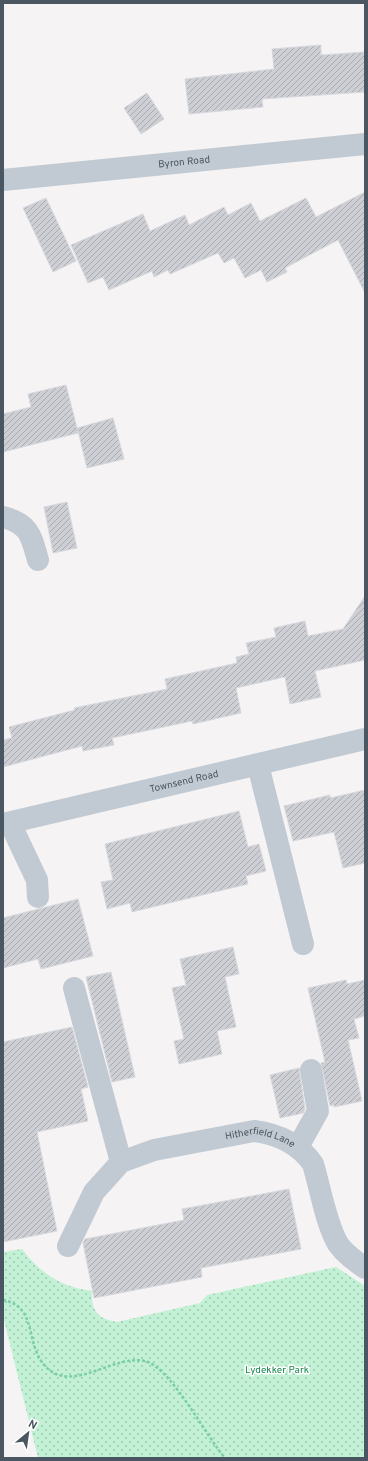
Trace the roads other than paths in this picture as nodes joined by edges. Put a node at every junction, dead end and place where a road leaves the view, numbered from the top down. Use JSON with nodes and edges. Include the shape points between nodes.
{"nodes":[{"id":1,"x":365,"y":144,"type":"edge"},
{"id":2,"x":3,"y":180,"type":"edge"},
{"id":3,"x":3,"y":517,"type":"edge"},
{"id":4,"x":38,"y":560,"type":"dead end"},
{"id":5,"x":365,"y":739,"type":"edge"},
{"id":6,"x":258,"y":765,"type":"junction"},
{"id":7,"x":7,"y":823,"type":"edge"},
{"id":8,"x":38,"y":897,"type":"dead end"},
{"id":9,"x":303,"y":944,"type":"dead end"},
{"id":10,"x":74,"y":988,"type":"dead end"},
{"id":11,"x":311,"y":1070,"type":"dead end"},
{"id":12,"x":298,"y":1147,"type":"junction"},
{"id":13,"x":121,"y":1162,"type":"junction"},
{"id":14,"x":68,"y":1246,"type":"dead end"},
{"id":15,"x":365,"y":1268,"type":"edge"}],
"edges":[{"from":1,"to":2,"type":"street","name":"Byron Road"},
{"from":3,"to":4,"type":"street","via":[[21,523],[30,532]]},
{"from":5,"to":6,"type":"street","name":"Townsend Road"},
{"from":6,"to":7,"type":"street","name":"Townsend Road"},
{"from":6,"to":9,"type":"street"},
{"from":7,"to":8,"type":"street","via":[[37,880]]},
{"from":10,"to":13,"type":"street"},
{"from":11,"to":12,"type":"street","via":[[318,1111]]},
{"from":12,"to":13,"type":"street","name":"Hitherfield Lane","via":[[278,1136],[254,1131],[154,1150]]},
{"from":12,"to":15,"type":"street","name":"Hitherfield Lane","via":[[314,1164],[338,1244],[350,1258]]},
{"from":13,"to":14,"type":"street","name":"Hitherfield Lane","via":[[94,1192]]}]}
